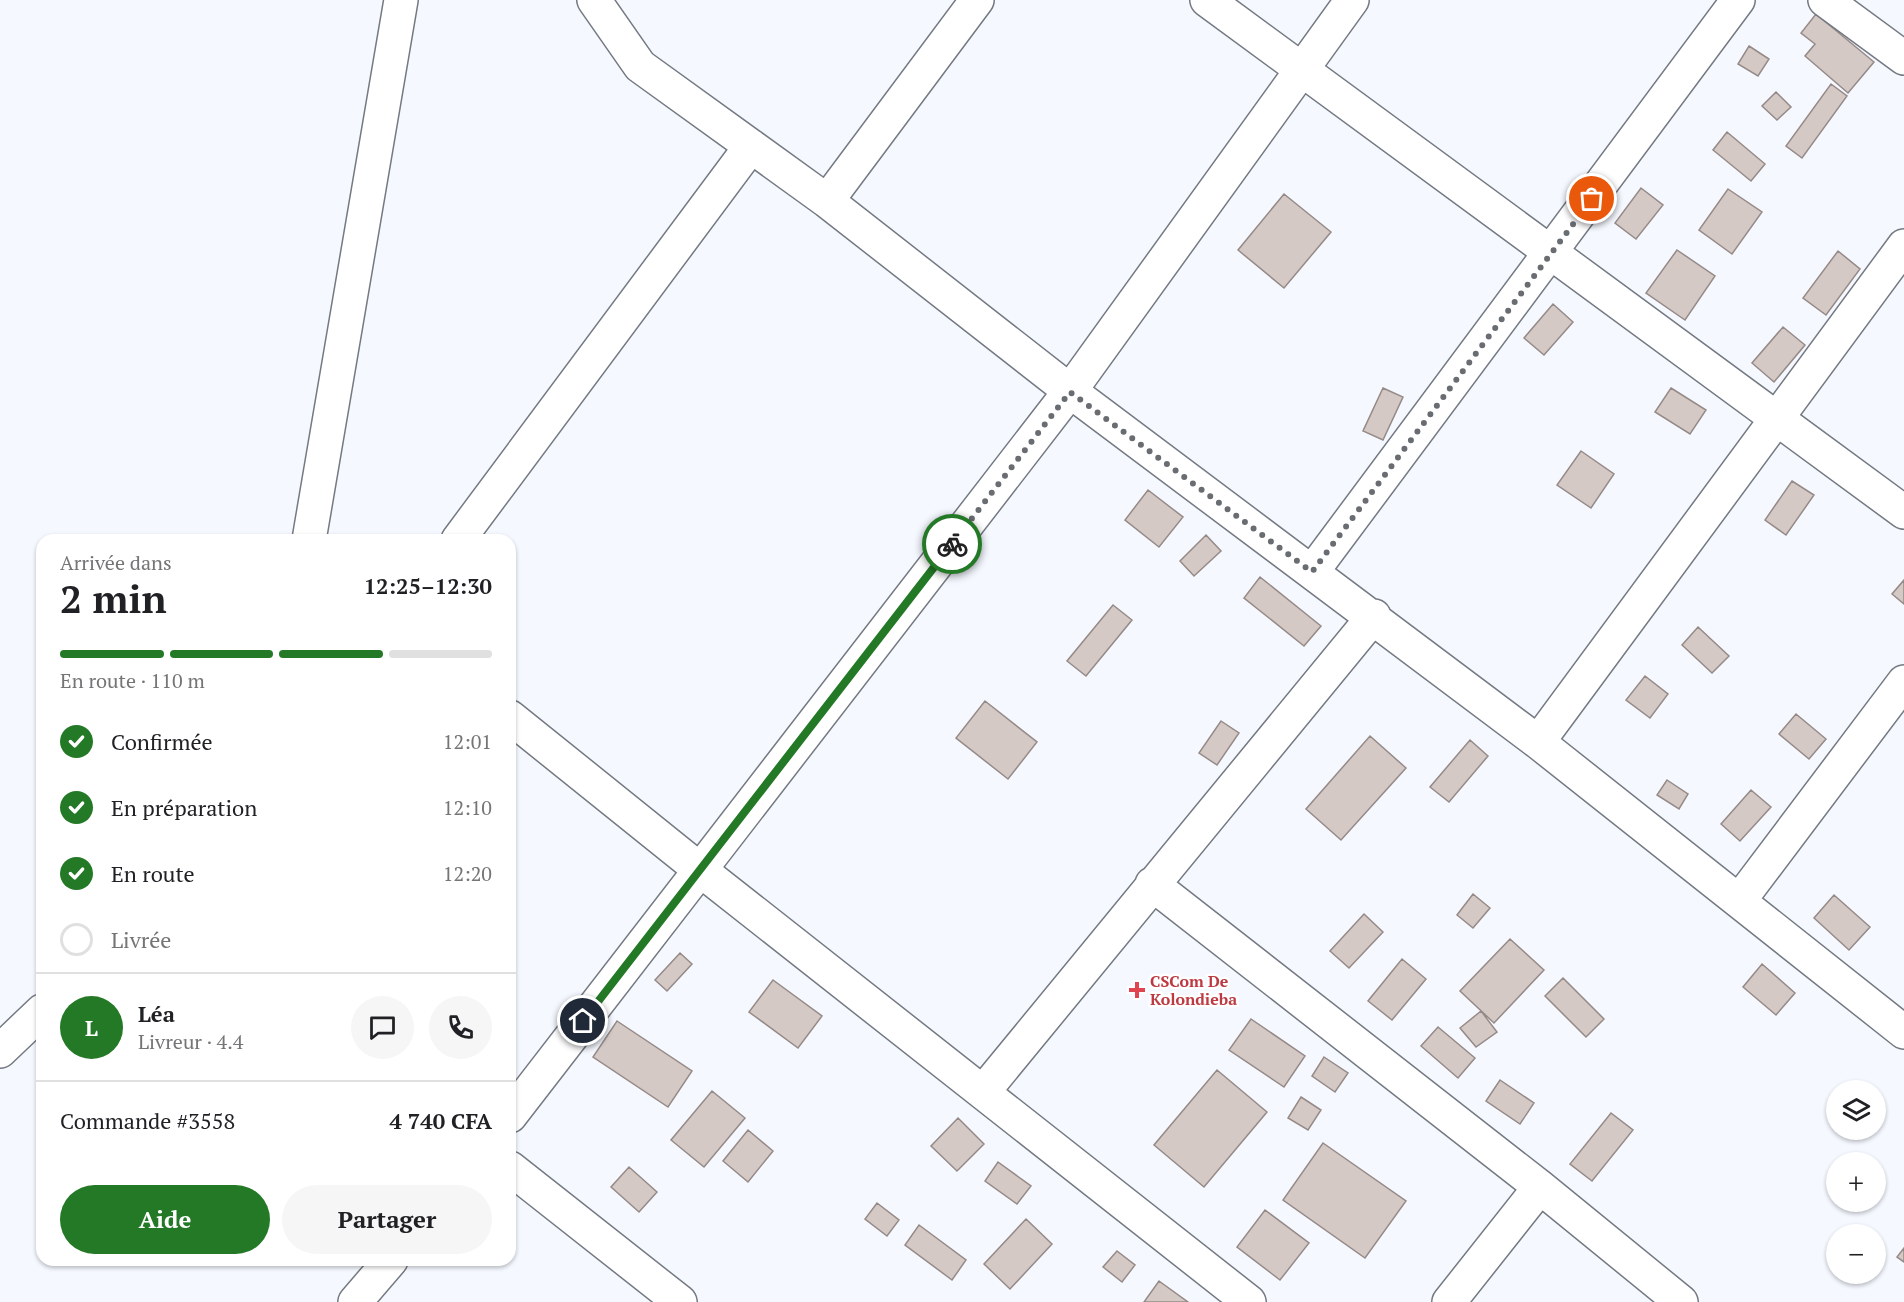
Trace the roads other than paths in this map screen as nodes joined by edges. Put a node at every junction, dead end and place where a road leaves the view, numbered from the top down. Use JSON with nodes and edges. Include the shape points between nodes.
{"nodes":[{"id":1,"x":401,"y":0,"type":"edge"},
{"id":2,"x":594,"y":0,"type":"edge"},
{"id":3,"x":977,"y":0,"type":"edge"},
{"id":4,"x":1207,"y":0,"type":"edge"},
{"id":5,"x":1352,"y":0,"type":"edge"},
{"id":6,"x":1738,"y":0,"type":"edge"},
{"id":7,"x":1825,"y":0,"type":"edge"},
{"id":8,"x":1904,"y":58,"type":"edge"},
{"id":9,"x":1301,"y":69,"type":"junction"},
{"id":10,"x":751,"y":146,"type":"junction"},
{"id":11,"x":827,"y":201,"type":"junction"},
{"id":12,"x":1904,"y":246,"type":"edge"},
{"id":13,"x":1552,"y":254,"type":"junction"},
{"id":14,"x":1070,"y":392,"type":"junction"},
{"id":15,"x":1776,"y":418,"type":"junction"},
{"id":16,"x":1904,"y":512,"type":"edge"},
{"id":17,"x":310,"y":534,"type":"edge"},
{"id":18,"x":462,"y":534,"type":"edge"},
{"id":19,"x":1312,"y":572,"type":"junction"},
{"id":20,"x":1374,"y":616,"type":"junction"},
{"id":21,"x":1904,"y":682,"type":"edge"},
{"id":22,"x":516,"y":722,"type":"edge"},
{"id":23,"x":1539,"y":742,"type":"junction"},
{"id":24,"x":699,"y":869,"type":"junction"},
{"id":25,"x":1152,"y":884,"type":"junction"},
{"id":26,"x":1739,"y":901,"type":"junction"},
{"id":27,"x":36,"y":1017,"type":"edge"},
{"id":28,"x":1904,"y":1032,"type":"edge"},
{"id":29,"x":0,"y":1051,"type":"edge"},
{"id":30,"x":983,"y":1092,"type":"junction"},
{"id":31,"x":516,"y":1108,"type":"edge"},
{"id":32,"x":516,"y":1173,"type":"edge"},
{"id":33,"x":1540,"y":1187,"type":"junction"},
{"id":34,"x":386,"y":1266,"type":"edge"},
{"id":35,"x":355,"y":1302,"type":"edge"},
{"id":36,"x":680,"y":1302,"type":"edge"},
{"id":37,"x":1249,"y":1302,"type":"edge"},
{"id":38,"x":1449,"y":1302,"type":"edge"},
{"id":39,"x":1681,"y":1302,"type":"edge"}],
"edges":[{"from":1,"to":17,"type":"street"},
{"from":2,"to":10,"type":"street","via":[[640,66]]},
{"from":3,"to":11,"type":"street"},
{"from":4,"to":9,"type":"street"},
{"from":5,"to":9,"type":"street"},
{"from":6,"to":13,"type":"street"},
{"from":7,"to":8,"type":"street"},
{"from":9,"to":13,"type":"street"},
{"from":9,"to":14,"type":"street"},
{"from":10,"to":11,"type":"street"},
{"from":10,"to":18,"type":"street"},
{"from":11,"to":14,"type":"street"},
{"from":12,"to":15,"type":"street"},
{"from":13,"to":15,"type":"street"},
{"from":13,"to":19,"type":"street"},
{"from":14,"to":19,"type":"street"},
{"from":14,"to":24,"type":"street"},
{"from":15,"to":16,"type":"street"},
{"from":15,"to":23,"type":"street"},
{"from":19,"to":20,"type":"street"},
{"from":20,"to":23,"type":"street"},
{"from":20,"to":25,"type":"street"},
{"from":21,"to":26,"type":"street"},
{"from":22,"to":24,"type":"street"},
{"from":23,"to":26,"type":"street"},
{"from":24,"to":30,"type":"street"},
{"from":24,"to":31,"type":"street"},
{"from":25,"to":30,"type":"street"},
{"from":25,"to":33,"type":"street"},
{"from":26,"to":28,"type":"street"},
{"from":27,"to":29,"type":"street"},
{"from":30,"to":37,"type":"street"},
{"from":32,"to":36,"type":"street"},
{"from":33,"to":38,"type":"street"},
{"from":33,"to":39,"type":"street"},
{"from":34,"to":35,"type":"street"}]}
